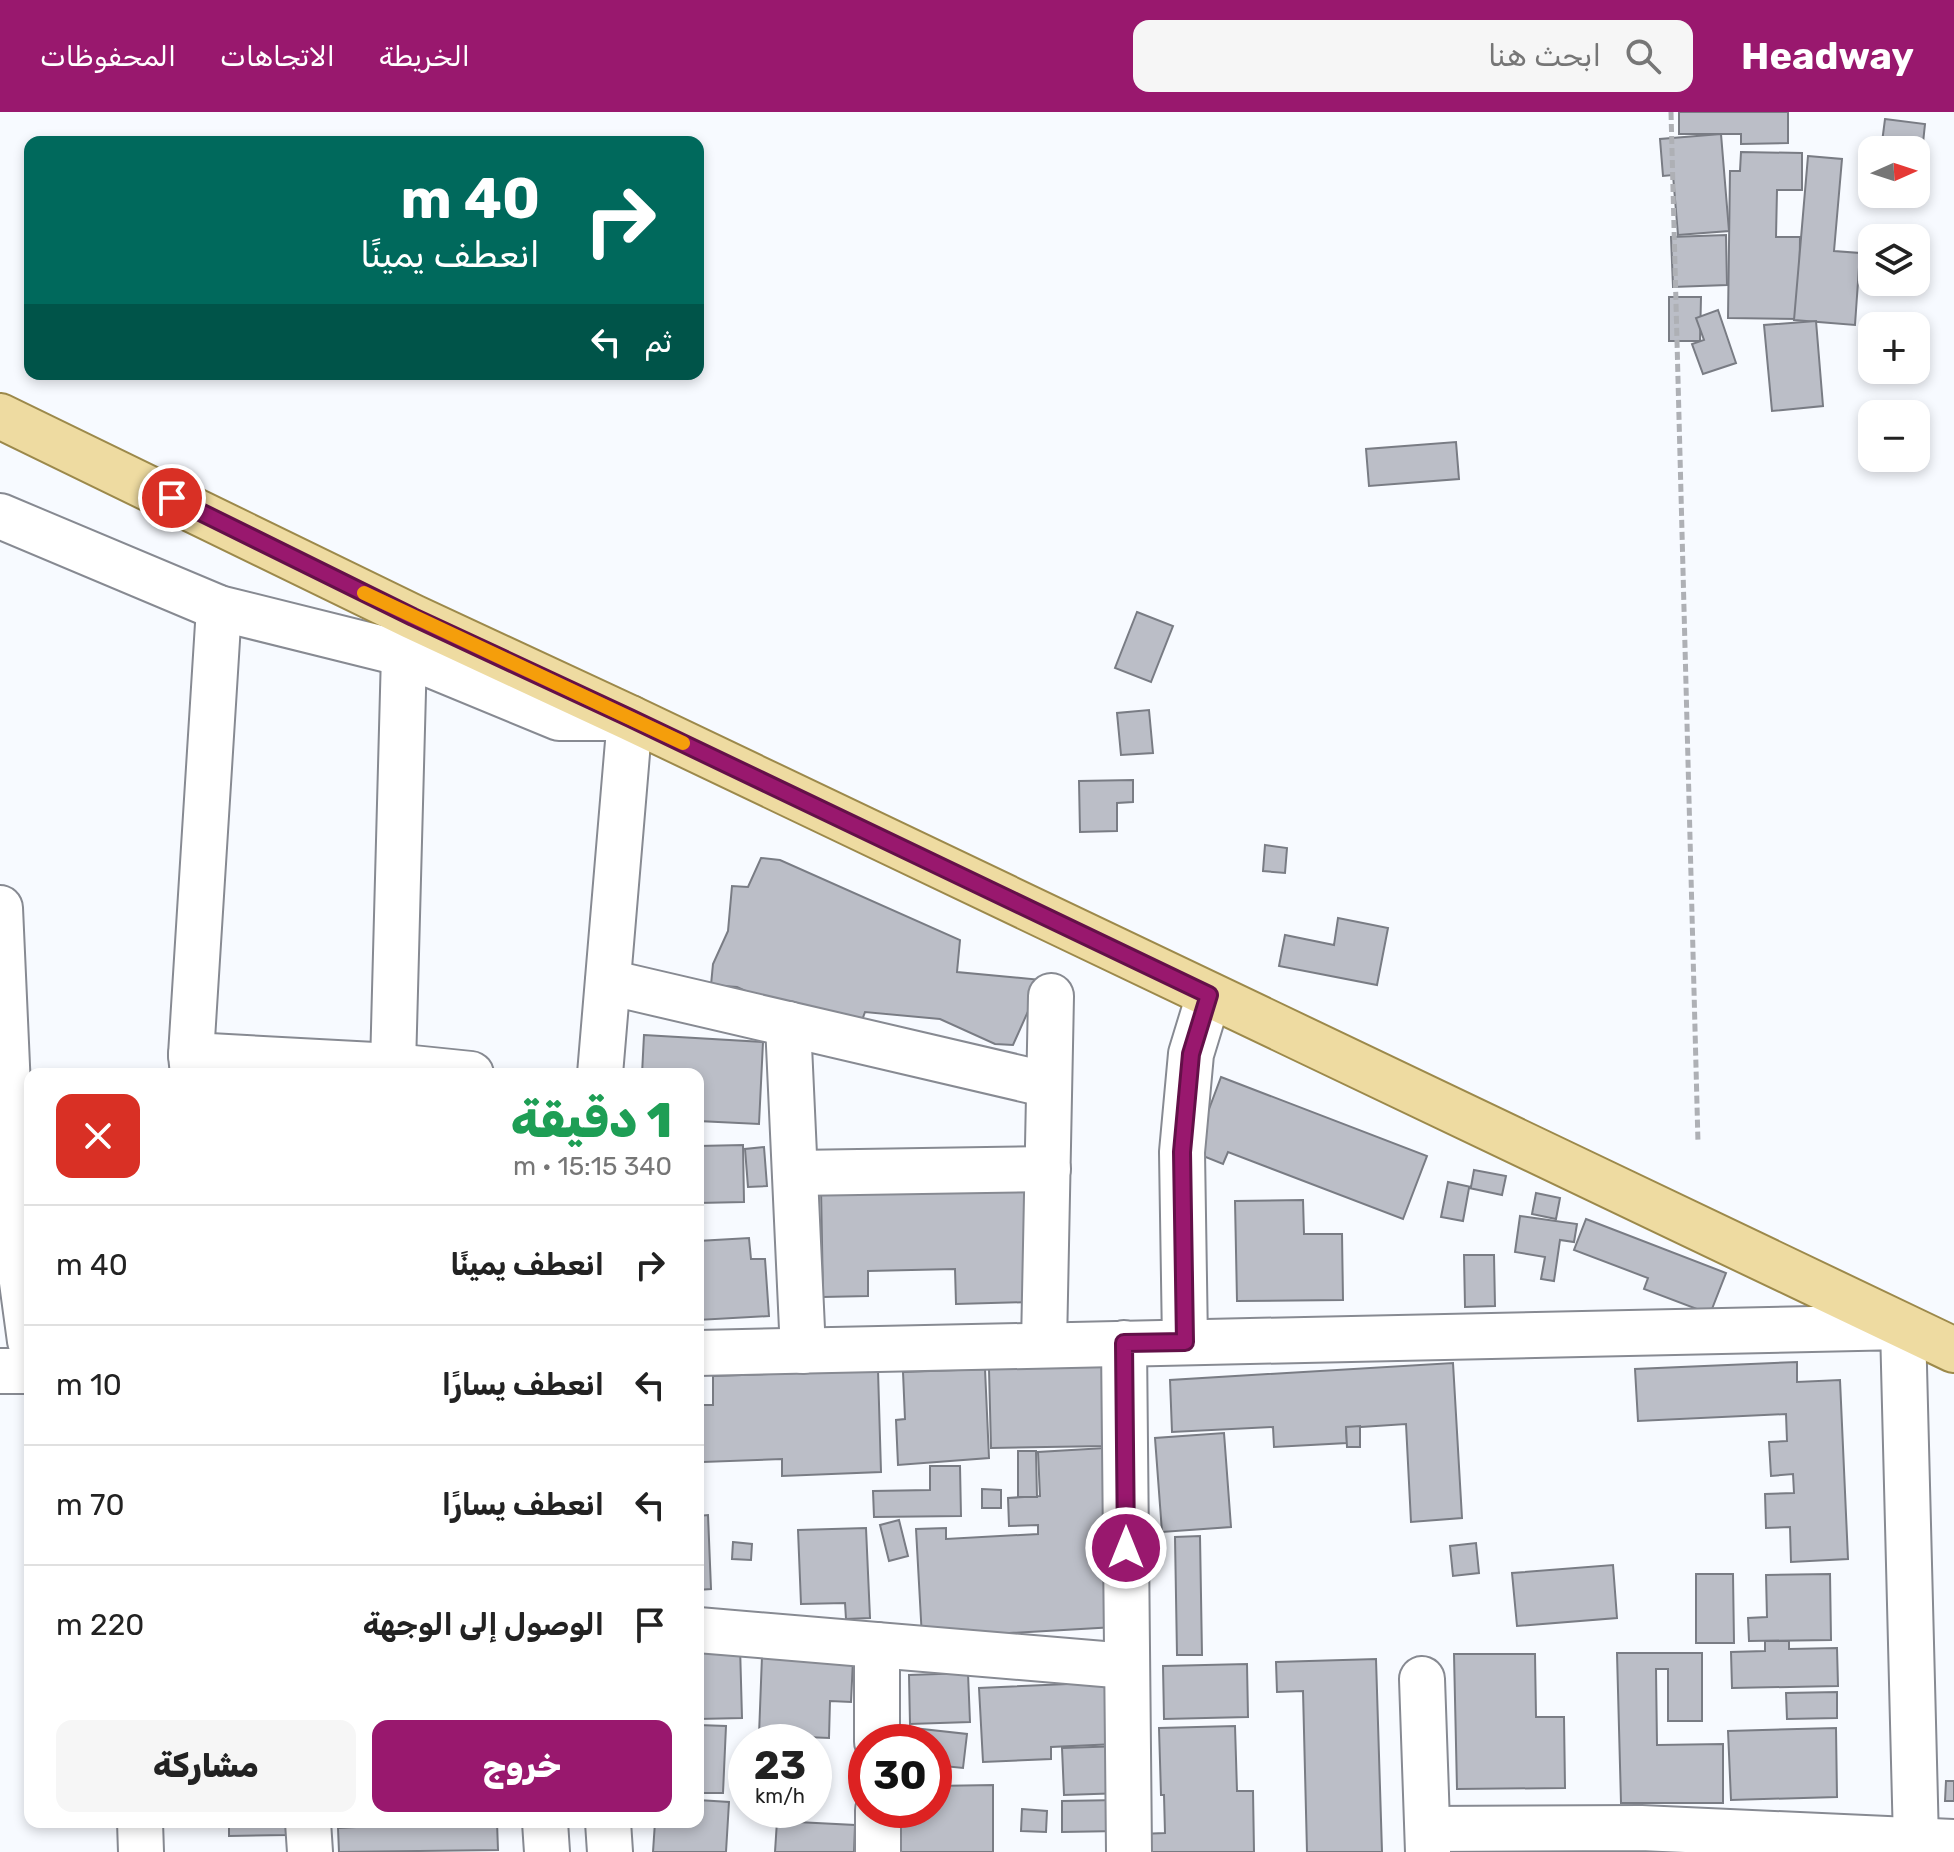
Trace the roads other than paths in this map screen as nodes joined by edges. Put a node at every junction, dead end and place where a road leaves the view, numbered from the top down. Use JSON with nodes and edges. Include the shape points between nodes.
{"nodes":[{"id":1,"x":0,"y":416,"type":"edge"},
{"id":2,"x":0,"y":516,"type":"edge"},
{"id":3,"x":219,"y":608,"type":"junction"},
{"id":4,"x":404,"y":654,"type":"junction"},
{"id":5,"x":630,"y":718,"type":"junction"},
{"id":6,"x":0,"y":908,"type":"edge"},
{"id":7,"x":608,"y":982,"type":"junction"},
{"id":8,"x":1209,"y":995,"type":"junction"},
{"id":9,"x":1051,"y":996,"type":"dead end"},
{"id":10,"x":788,"y":1024,"type":"junction"},
{"id":11,"x":192,"y":1064,"type":"edge"},
{"id":12,"x":393,"y":1066,"type":"junction"},
{"id":13,"x":412,"y":1068,"type":"edge"},
{"id":14,"x":601,"y":1068,"type":"edge"},
{"id":15,"x":1049,"y":1085,"type":"junction"},
{"id":16,"x":1048,"y":1169,"type":"junction"},
{"id":17,"x":795,"y":1173,"type":"junction"},
{"id":18,"x":7,"y":1224,"type":"edge"},
{"id":19,"x":24,"y":1310,"type":"edge"},
{"id":20,"x":1954,"y":1325,"type":"edge"},
{"id":21,"x":1903,"y":1327,"type":"junction"},
{"id":22,"x":1185,"y":1342,"type":"junction"},
{"id":23,"x":1124,"y":1343,"type":"junction"},
{"id":24,"x":1044,"y":1345,"type":"junction"},
{"id":25,"x":1954,"y":1350,"type":"edge"},
{"id":26,"x":803,"y":1351,"type":"junction"},
{"id":27,"x":704,"y":1353,"type":"edge"},
{"id":28,"x":0,"y":1371,"type":"edge"},
{"id":29,"x":24,"y":1371,"type":"edge"},
{"id":30,"x":704,"y":1631,"type":"edge"},
{"id":31,"x":877,"y":1645,"type":"junction"},
{"id":32,"x":1127,"y":1666,"type":"junction"},
{"id":33,"x":1422,"y":1679,"type":"dead end"},
{"id":34,"x":877,"y":1724,"type":"edge"},
{"id":35,"x":140,"y":1828,"type":"edge"},
{"id":36,"x":308,"y":1828,"type":"edge"},
{"id":37,"x":545,"y":1828,"type":"edge"},
{"id":38,"x":608,"y":1828,"type":"edge"},
{"id":39,"x":878,"y":1828,"type":"edge"},
{"id":40,"x":1428,"y":1840,"type":"edge"},
{"id":41,"x":1640,"y":1840,"type":"edge"},
{"id":42,"x":1935,"y":1842,"type":"edge"},
{"id":43,"x":141,"y":1852,"type":"edge"},
{"id":44,"x":310,"y":1852,"type":"edge"},
{"id":45,"x":547,"y":1852,"type":"edge"},
{"id":46,"x":610,"y":1852,"type":"edge"},
{"id":47,"x":878,"y":1852,"type":"edge"},
{"id":48,"x":1129,"y":1852,"type":"edge"}],
"edges":[{"from":1,"to":5,"type":"main road"},
{"from":2,"to":3,"type":"street"},
{"from":3,"to":4,"type":"street"},
{"from":3,"to":11,"type":"street"},
{"from":4,"to":5,"type":"street","via":[[559,718]]},
{"from":4,"to":12,"type":"street"},
{"from":5,"to":7,"type":"street"},
{"from":5,"to":8,"type":"main road"},
{"from":6,"to":18,"type":"street"},
{"from":7,"to":10,"type":"street"},
{"from":7,"to":14,"type":"street"},
{"from":8,"to":21,"type":"main road"},
{"from":8,"to":22,"type":"street","via":[[1191,1054],[1182,1152]]},
{"from":9,"to":15,"type":"street"},
{"from":10,"to":15,"type":"street"},
{"from":10,"to":17,"type":"street"},
{"from":11,"to":12,"type":"street"},
{"from":12,"to":13,"type":"street"},
{"from":15,"to":16,"type":"street"},
{"from":16,"to":17,"type":"street"},
{"from":16,"to":24,"type":"street"},
{"from":17,"to":26,"type":"street"},
{"from":18,"to":19,"type":"street"},
{"from":20,"to":21,"type":"main road"},
{"from":21,"to":22,"type":"street"},
{"from":21,"to":25,"type":"main road"},
{"from":21,"to":42,"type":"street"},
{"from":22,"to":23,"type":"street"},
{"from":23,"to":24,"type":"street"},
{"from":23,"to":32,"type":"street"},
{"from":24,"to":26,"type":"street"},
{"from":26,"to":27,"type":"street"},
{"from":28,"to":29,"type":"street"},
{"from":30,"to":31,"type":"street"},
{"from":31,"to":32,"type":"street"},
{"from":31,"to":34,"type":"street"},
{"from":32,"to":48,"type":"street"},
{"from":33,"to":40,"type":"street"},
{"from":35,"to":43,"type":"street"},
{"from":36,"to":44,"type":"street"},
{"from":37,"to":45,"type":"street"},
{"from":38,"to":46,"type":"street"},
{"from":39,"to":47,"type":"street"},
{"from":40,"to":41,"type":"street"},
{"from":41,"to":42,"type":"street"}]}
